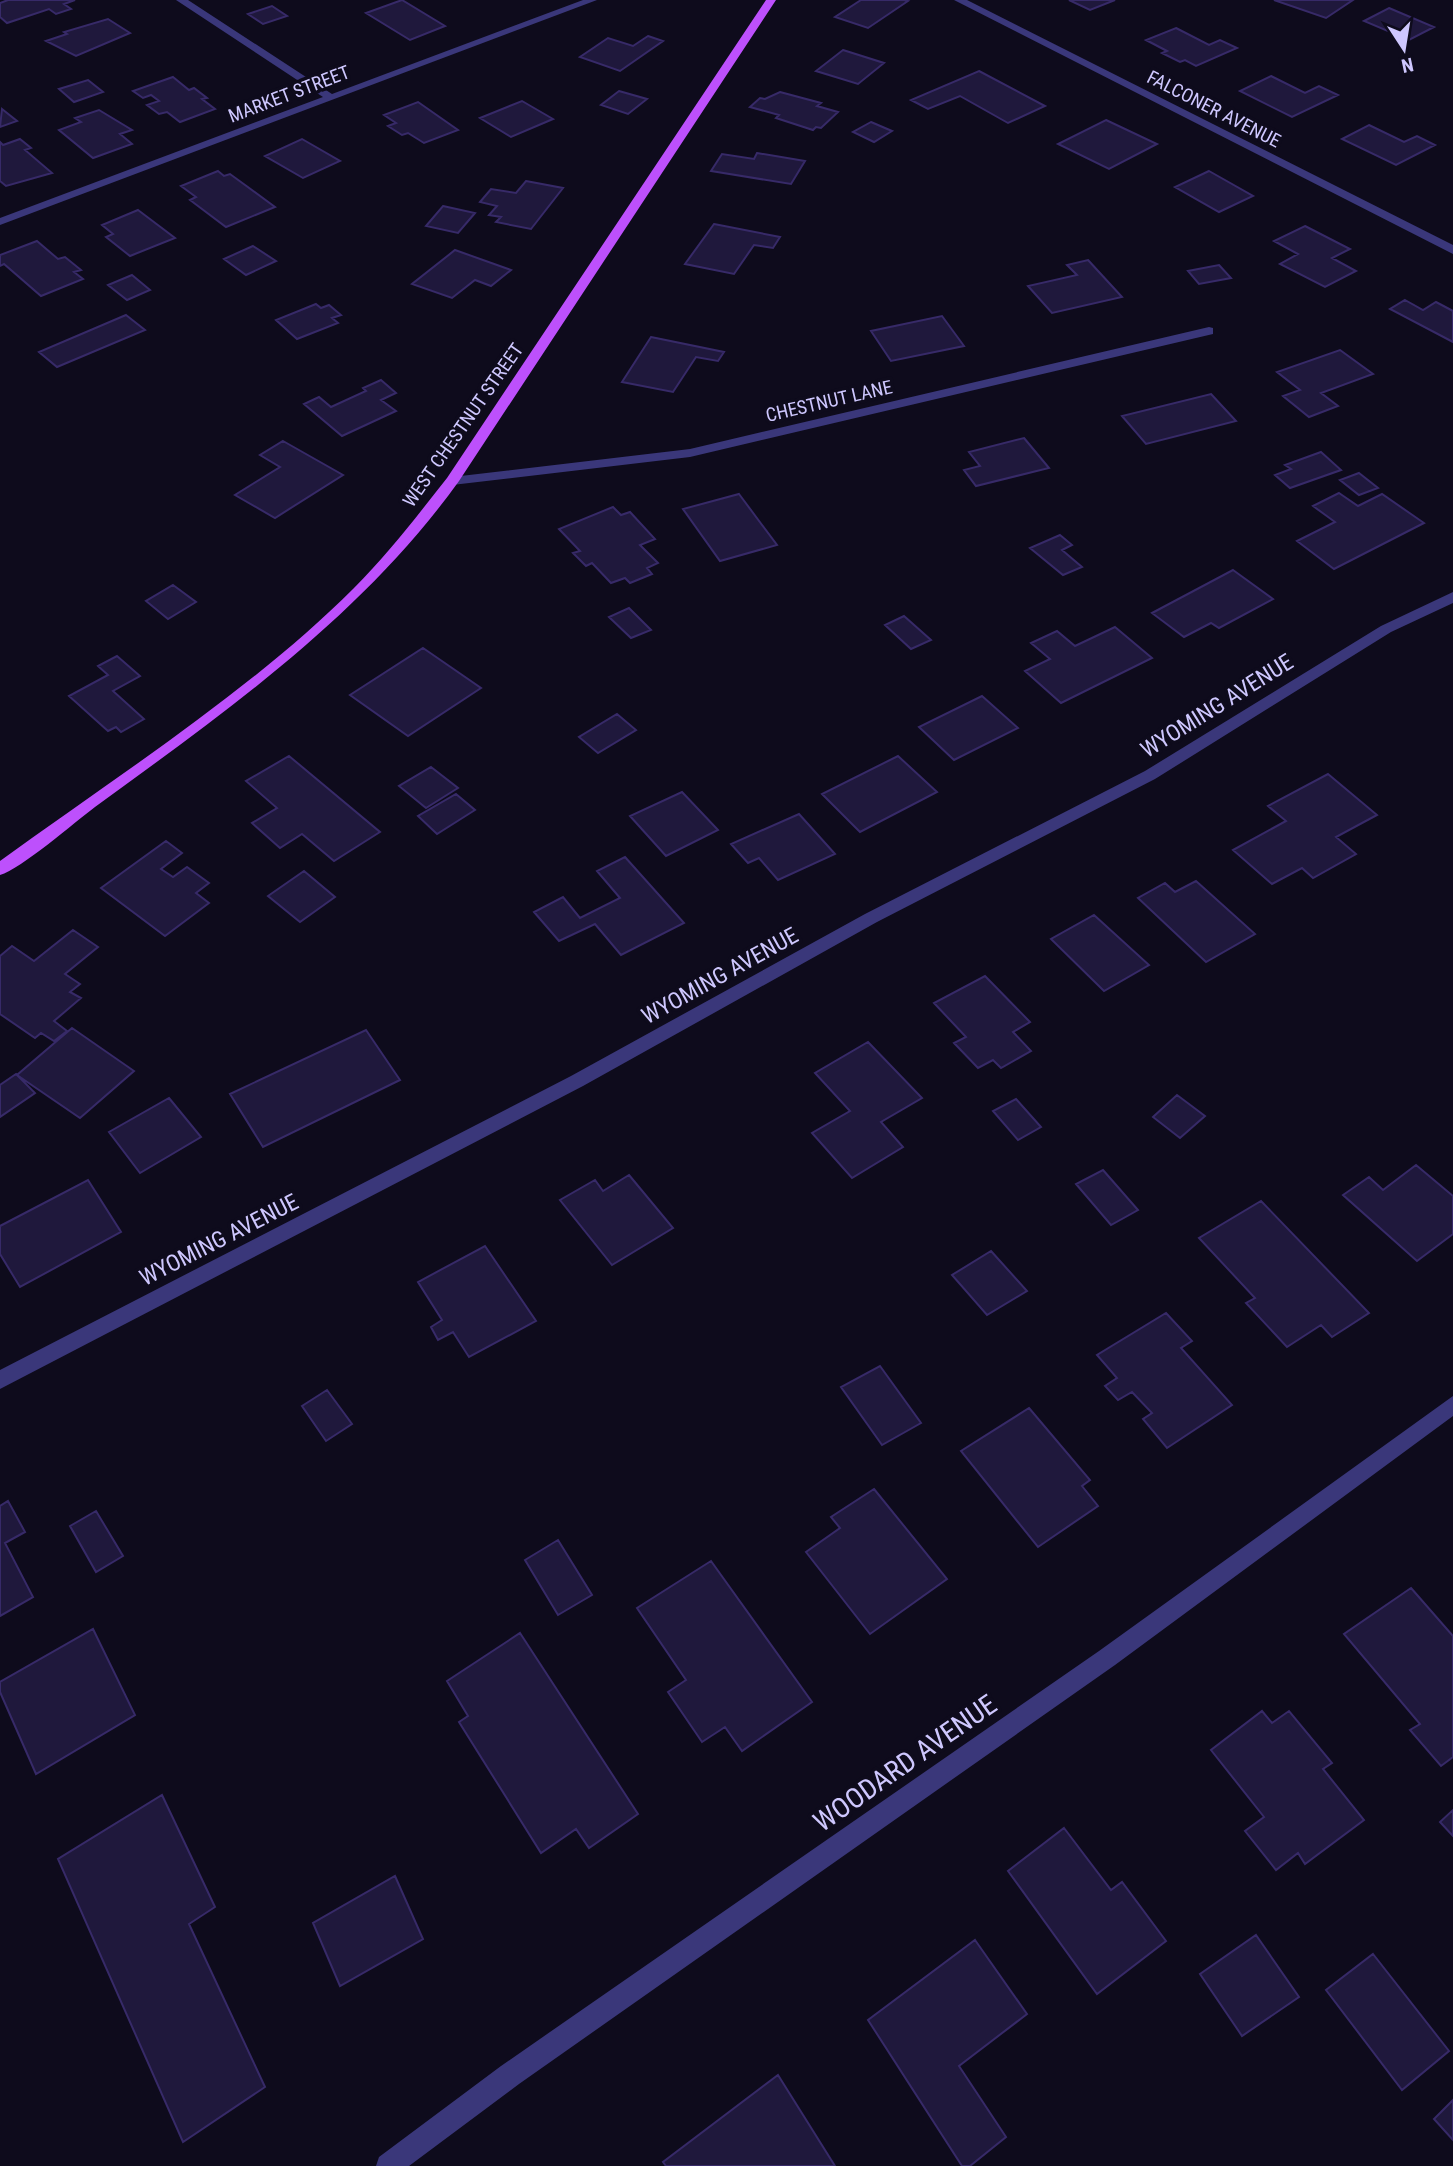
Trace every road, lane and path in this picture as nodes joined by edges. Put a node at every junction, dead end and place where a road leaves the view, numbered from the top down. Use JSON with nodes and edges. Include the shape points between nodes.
{"nodes":[{"id":1,"x":181,"y":0,"type":"edge"},
{"id":2,"x":592,"y":0,"type":"edge"},
{"id":3,"x":771,"y":0,"type":"edge"},
{"id":4,"x":959,"y":0,"type":"edge"},
{"id":5,"x":330,"y":97,"type":"junction"},
{"id":6,"x":0,"y":222,"type":"edge"},
{"id":7,"x":1453,"y":250,"type":"edge"},
{"id":8,"x":1209,"y":331,"type":"dead end"},
{"id":9,"x":452,"y":481,"type":"junction"},
{"id":10,"x":1453,"y":597,"type":"edge"},
{"id":11,"x":0,"y":869,"type":"edge"},
{"id":12,"x":0,"y":1380,"type":"edge"},
{"id":13,"x":1453,"y":1405,"type":"edge"},
{"id":14,"x":388,"y":2166,"type":"edge"}],
"edges":[{"from":1,"to":5,"type":"street"},
{"from":2,"to":5,"type":"street","name":"MARKET STREET"},
{"from":3,"to":9,"type":"main road","name":"WEST CHESTNUT STREET"},
{"from":4,"to":7,"type":"street","name":"FALCONER AVENUE"},
{"from":5,"to":6,"type":"street","name":"MARKET STREET"},
{"from":8,"to":9,"type":"street","name":"CHESTNUT LANE","via":[[690,453]]},
{"from":9,"to":11,"type":"main road","name":"WEST CHESTNUT STREET","via":[[359,591],[293,651]]},
{"from":10,"to":12,"type":"street","name":"WYOMING AVENUE","via":[[1386,629],[1150,775],[871,918],[577,1082]]},
{"from":13,"to":14,"type":"street","name":"WOODARD AVENUE","via":[[1107,1658],[510,2075]]}]}
